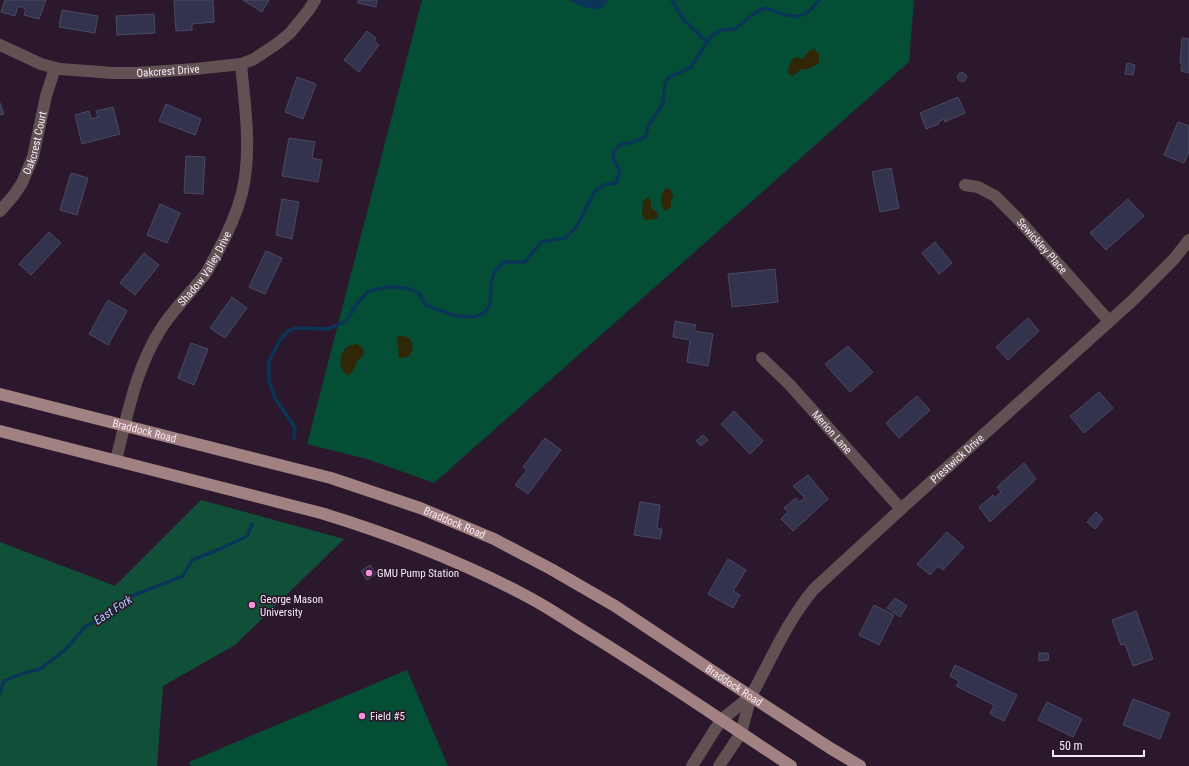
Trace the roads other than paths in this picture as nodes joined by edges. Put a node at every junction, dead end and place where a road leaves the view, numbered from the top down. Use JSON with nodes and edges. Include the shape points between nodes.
{"nodes":[{"id":1,"x":315,"y":0,"type":"edge"},
{"id":2,"x":0,"y":45,"type":"edge"},
{"id":3,"x":241,"y":64,"type":"junction"},
{"id":4,"x":56,"y":68,"type":"junction"},
{"id":5,"x":965,"y":185,"type":"dead end"},
{"id":6,"x":0,"y":211,"type":"edge"},
{"id":7,"x":1189,"y":240,"type":"edge"},
{"id":8,"x":1109,"y":321,"type":"junction"},
{"id":9,"x":762,"y":358,"type":"dead end"},
{"id":10,"x":0,"y":394,"type":"edge"},
{"id":11,"x":124,"y":426,"type":"junction"},
{"id":12,"x":0,"y":431,"type":"edge"},
{"id":13,"x":116,"y":460,"type":"junction"},
{"id":14,"x":901,"y":509,"type":"junction"},
{"id":15,"x":751,"y":696,"type":"junction"},
{"id":16,"x":721,"y":720,"type":"junction"},
{"id":17,"x":741,"y":733,"type":"junction"},
{"id":18,"x":692,"y":766,"type":"edge"},
{"id":19,"x":719,"y":766,"type":"edge"},
{"id":20,"x":791,"y":766,"type":"edge"},
{"id":21,"x":860,"y":766,"type":"edge"}],
"edges":[{"from":1,"to":3,"type":"street","name":"Oakcrest Drive","via":[[304,18],[290,33],[254,59]]},
{"from":2,"to":4,"type":"street","name":"Oakcrest Drive"},
{"from":3,"to":4,"type":"street","name":"Oakcrest Drive","via":[[137,73]]},
{"from":3,"to":11,"type":"street","name":"Shadow Valley Drive","via":[[248,144],[245,178],[237,210],[226,238],[206,272],[170,315],[151,346],[135,386]]},
{"from":4,"to":6,"type":"street","name":"Oakcrest Court","via":[[46,96],[33,157],[22,182]]},
{"from":5,"to":8,"type":"street","name":"Sewickley Place","via":[[978,187],[995,196],[1020,220]]},
{"from":7,"to":8,"type":"street","name":"Prestwick Drive","via":[[1174,259]]},
{"from":8,"to":14,"type":"street","name":"Prestwick Drive"},
{"from":9,"to":14,"type":"street","name":"Merion Lane","via":[[790,385]]},
{"from":10,"to":11,"type":"main road","name":"Braddock Road"},
{"from":11,"to":13,"type":"street","name":"Shadow Valley Drive"},
{"from":11,"to":15,"type":"main road","name":"Braddock Road","via":[[331,478],[420,508],[494,539],[615,606]]},
{"from":12,"to":13,"type":"main road"},
{"from":13,"to":16,"type":"main road","via":[[320,513],[441,555],[531,599],[614,649]]},
{"from":14,"to":15,"type":"street","name":"Prestwick Drive","via":[[824,579],[805,600],[790,621]]},
{"from":15,"to":16,"type":"street"},
{"from":15,"to":17,"type":"street"},
{"from":15,"to":21,"type":"main road","name":"Braddock Road"},
{"from":16,"to":17,"type":"main road"},
{"from":16,"to":18,"type":"street"},
{"from":17,"to":19,"type":"street"},
{"from":17,"to":20,"type":"main road"}]}
